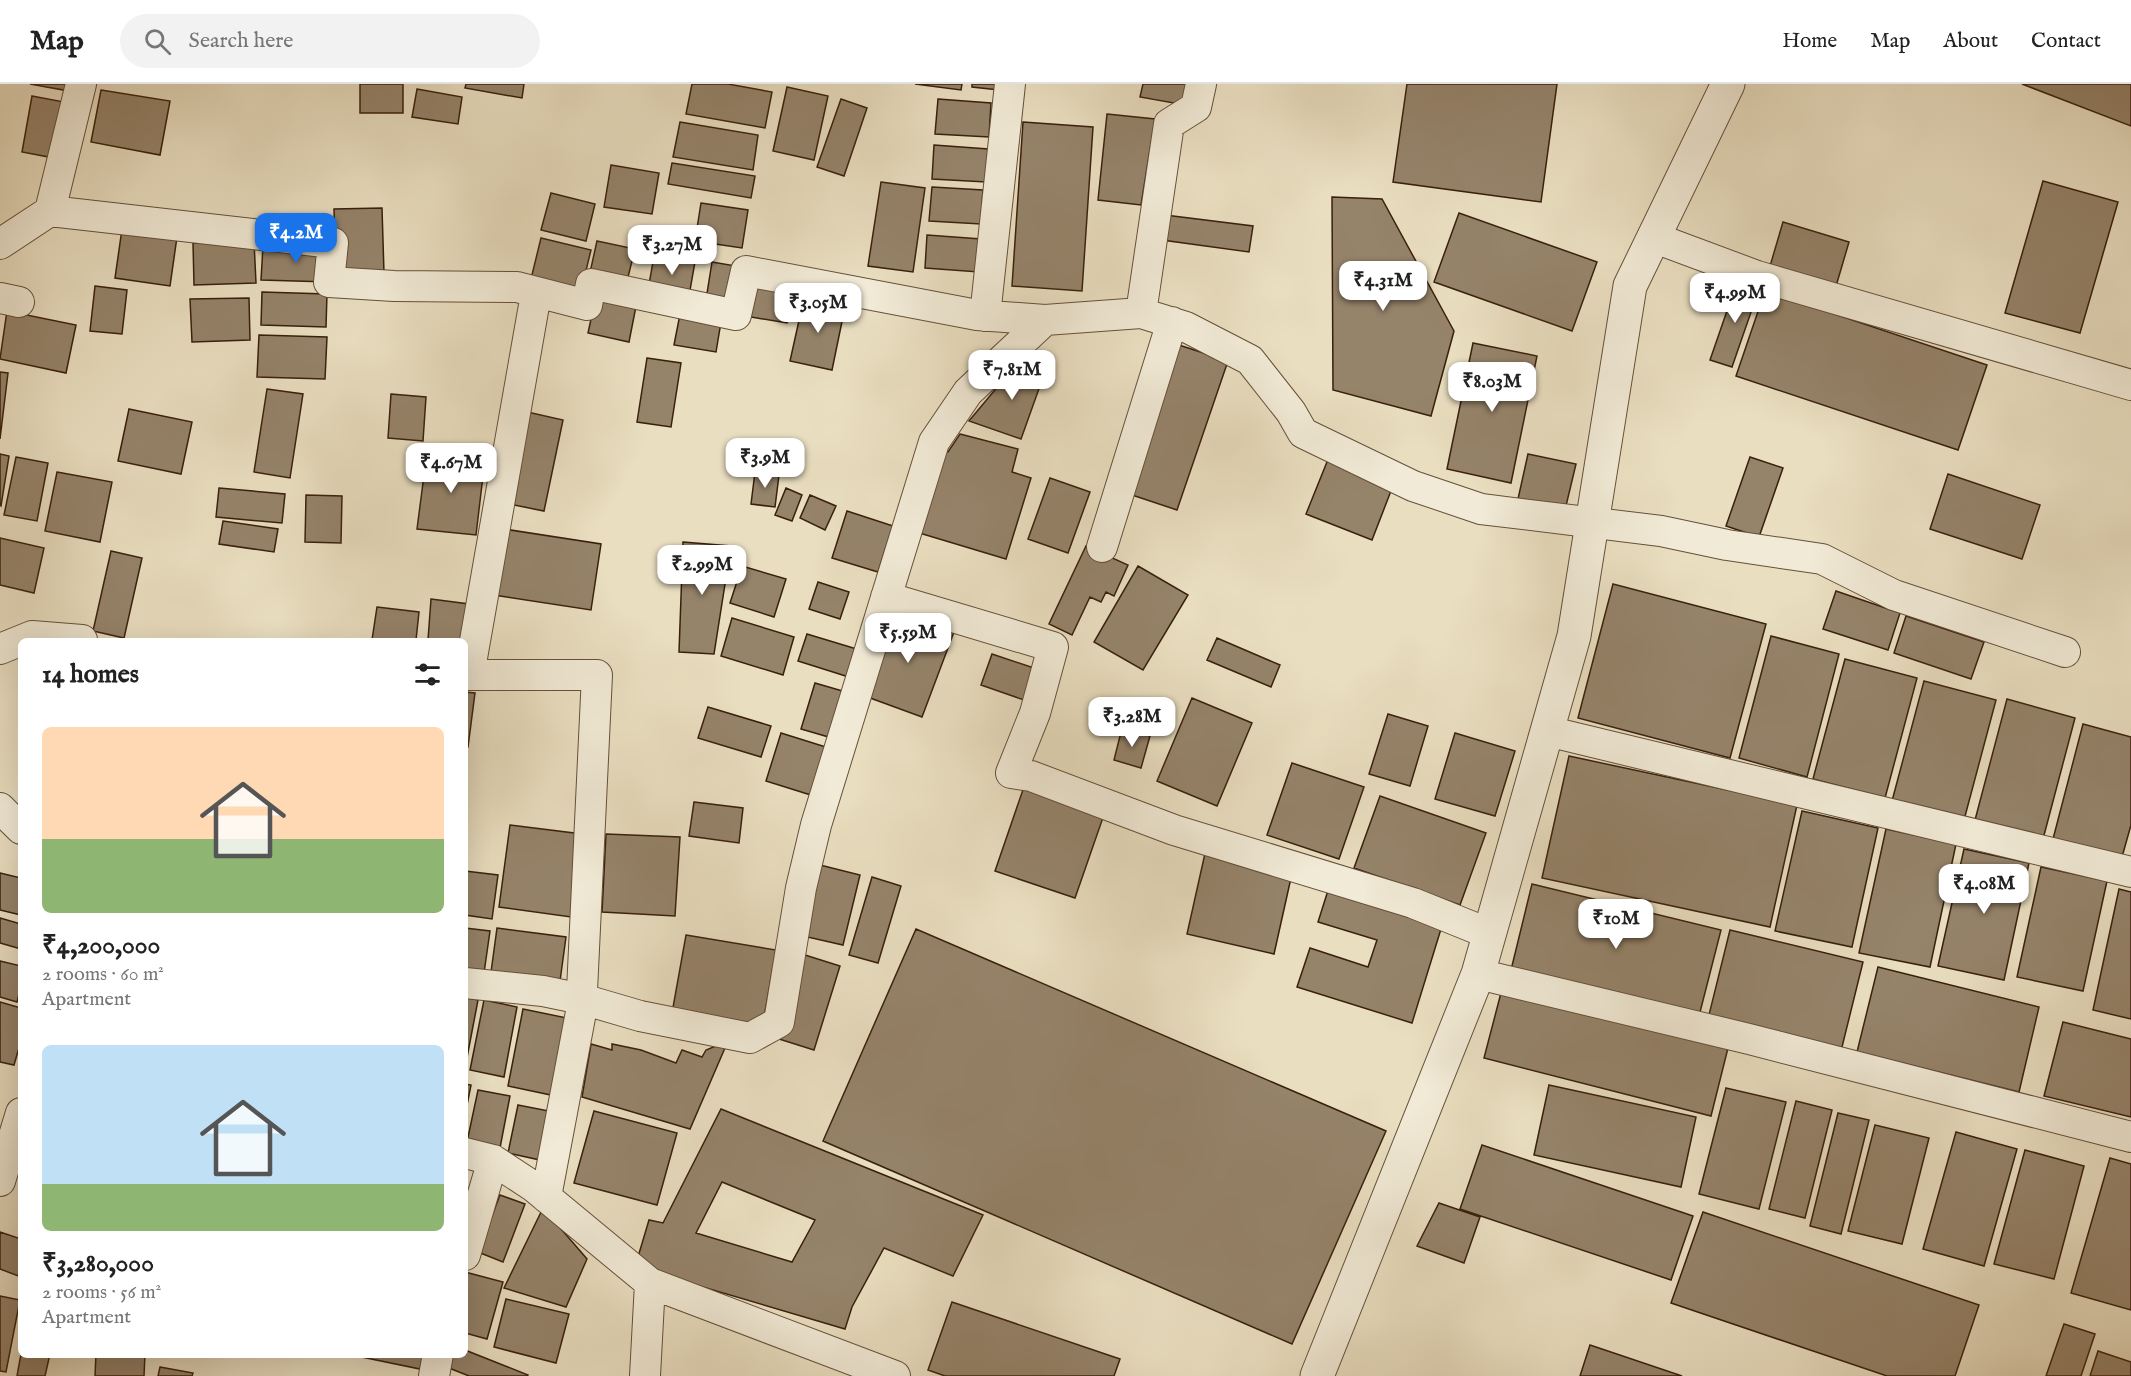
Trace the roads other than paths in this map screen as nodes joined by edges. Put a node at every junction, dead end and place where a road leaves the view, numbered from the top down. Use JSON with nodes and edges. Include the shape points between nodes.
{"nodes":[{"id":1,"x":81,"y":84,"type":"edge"},
{"id":2,"x":1010,"y":84,"type":"edge"},
{"id":3,"x":1201,"y":84,"type":"edge"},
{"id":4,"x":1718,"y":88,"type":"edge"},
{"id":5,"x":50,"y":211,"type":"junction"},
{"id":6,"x":1655,"y":237,"type":"junction"},
{"id":7,"x":0,"y":244,"type":"edge"},
{"id":8,"x":536,"y":294,"type":"junction"},
{"id":9,"x":1141,"y":313,"type":"junction"},
{"id":10,"x":985,"y":316,"type":"junction"},
{"id":11,"x":1045,"y":320,"type":"junction"},
{"id":12,"x":1173,"y":322,"type":"junction"},
{"id":13,"x":2131,"y":385,"type":"edge"},
{"id":14,"x":1592,"y":523,"type":"junction"},
{"id":15,"x":1102,"y":547,"type":"dead end"},
{"id":16,"x":886,"y":597,"type":"junction"},
{"id":17,"x":27,"y":638,"type":"edge"},
{"id":18,"x":57,"y":638,"type":"edge"},
{"id":19,"x":18,"y":642,"type":"edge"},
{"id":20,"x":0,"y":649,"type":"edge"},
{"id":21,"x":2065,"y":652,"type":"dead end"},
{"id":22,"x":468,"y":669,"type":"edge"},
{"id":23,"x":468,"y":675,"type":"edge"},
{"id":24,"x":1547,"y":731,"type":"junction"},
{"id":25,"x":0,"y":808,"type":"edge"},
{"id":26,"x":18,"y":826,"type":"edge"},
{"id":27,"x":2131,"y":872,"type":"edge"},
{"id":28,"x":1490,"y":934,"type":"junction"},
{"id":29,"x":1478,"y":974,"type":"junction"},
{"id":30,"x":468,"y":983,"type":"edge"},
{"id":31,"x":582,"y":999,"type":"junction"},
{"id":32,"x":18,"y":1122,"type":"edge"},
{"id":33,"x":2131,"y":1137,"type":"edge"},
{"id":34,"x":479,"y":1156,"type":"edge"},
{"id":35,"x":2,"y":1170,"type":"edge"},
{"id":36,"x":546,"y":1197,"type":"junction"},
{"id":37,"x":468,"y":1234,"type":"edge"},
{"id":38,"x":650,"y":1283,"type":"junction"},
{"id":39,"x":437,"y":1358,"type":"edge"},
{"id":40,"x":434,"y":1376,"type":"edge"},
{"id":41,"x":645,"y":1376,"type":"edge"},
{"id":42,"x":895,"y":1376,"type":"edge"},
{"id":43,"x":1318,"y":1376,"type":"edge"}],
"edges":[{"from":1,"to":5,"type":"street"},
{"from":2,"to":10,"type":"street"},
{"from":3,"to":9,"type":"street","via":[[1196,107],[1169,124]]},
{"from":4,"to":6,"type":"street"},
{"from":5,"to":7,"type":"street"},
{"from":5,"to":8,"type":"street","via":[[333,243],[329,282],[517,287]]},
{"from":6,"to":13,"type":"street","via":[[1757,276]]},
{"from":6,"to":14,"type":"street","via":[[1630,286]]},
{"from":8,"to":10,"type":"street","via":[[587,304],[591,284],[736,315],[746,271]]},
{"from":8,"to":22,"type":"street"},
{"from":9,"to":11,"type":"street"},
{"from":9,"to":12,"type":"street"},
{"from":10,"to":11,"type":"street"},
{"from":11,"to":16,"type":"street","via":[[968,392],[934,442]]},
{"from":12,"to":14,"type":"street","via":[[1250,360],[1303,433],[1413,486],[1480,509]]},
{"from":12,"to":15,"type":"street"},
{"from":14,"to":21,"type":"street","via":[[1661,531],[1822,560],[1894,595]]},
{"from":14,"to":24,"type":"street","via":[[1574,636]]},
{"from":16,"to":28,"type":"street","via":[[1053,647],[1035,713],[1011,773],[1031,776],[1174,830],[1413,903]]},
{"from":16,"to":31,"type":"street","via":[[816,825],[801,888],[779,1022],[750,1038],[640,1016]]},
{"from":17,"to":18,"type":"street"},
{"from":19,"to":20,"type":"street"},
{"from":23,"to":31,"type":"street","via":[[597,675]]},
{"from":24,"to":27,"type":"street"},
{"from":24,"to":28,"type":"street"},
{"from":25,"to":26,"type":"street"},
{"from":28,"to":29,"type":"street"},
{"from":29,"to":33,"type":"street"},
{"from":29,"to":43,"type":"street"},
{"from":30,"to":31,"type":"street"},
{"from":31,"to":36,"type":"street"},
{"from":32,"to":35,"type":"street"},
{"from":34,"to":36,"type":"street"},
{"from":34,"to":37,"type":"street"},
{"from":36,"to":38,"type":"street"},
{"from":38,"to":41,"type":"street"},
{"from":38,"to":42,"type":"street"},
{"from":39,"to":40,"type":"street"}]}
